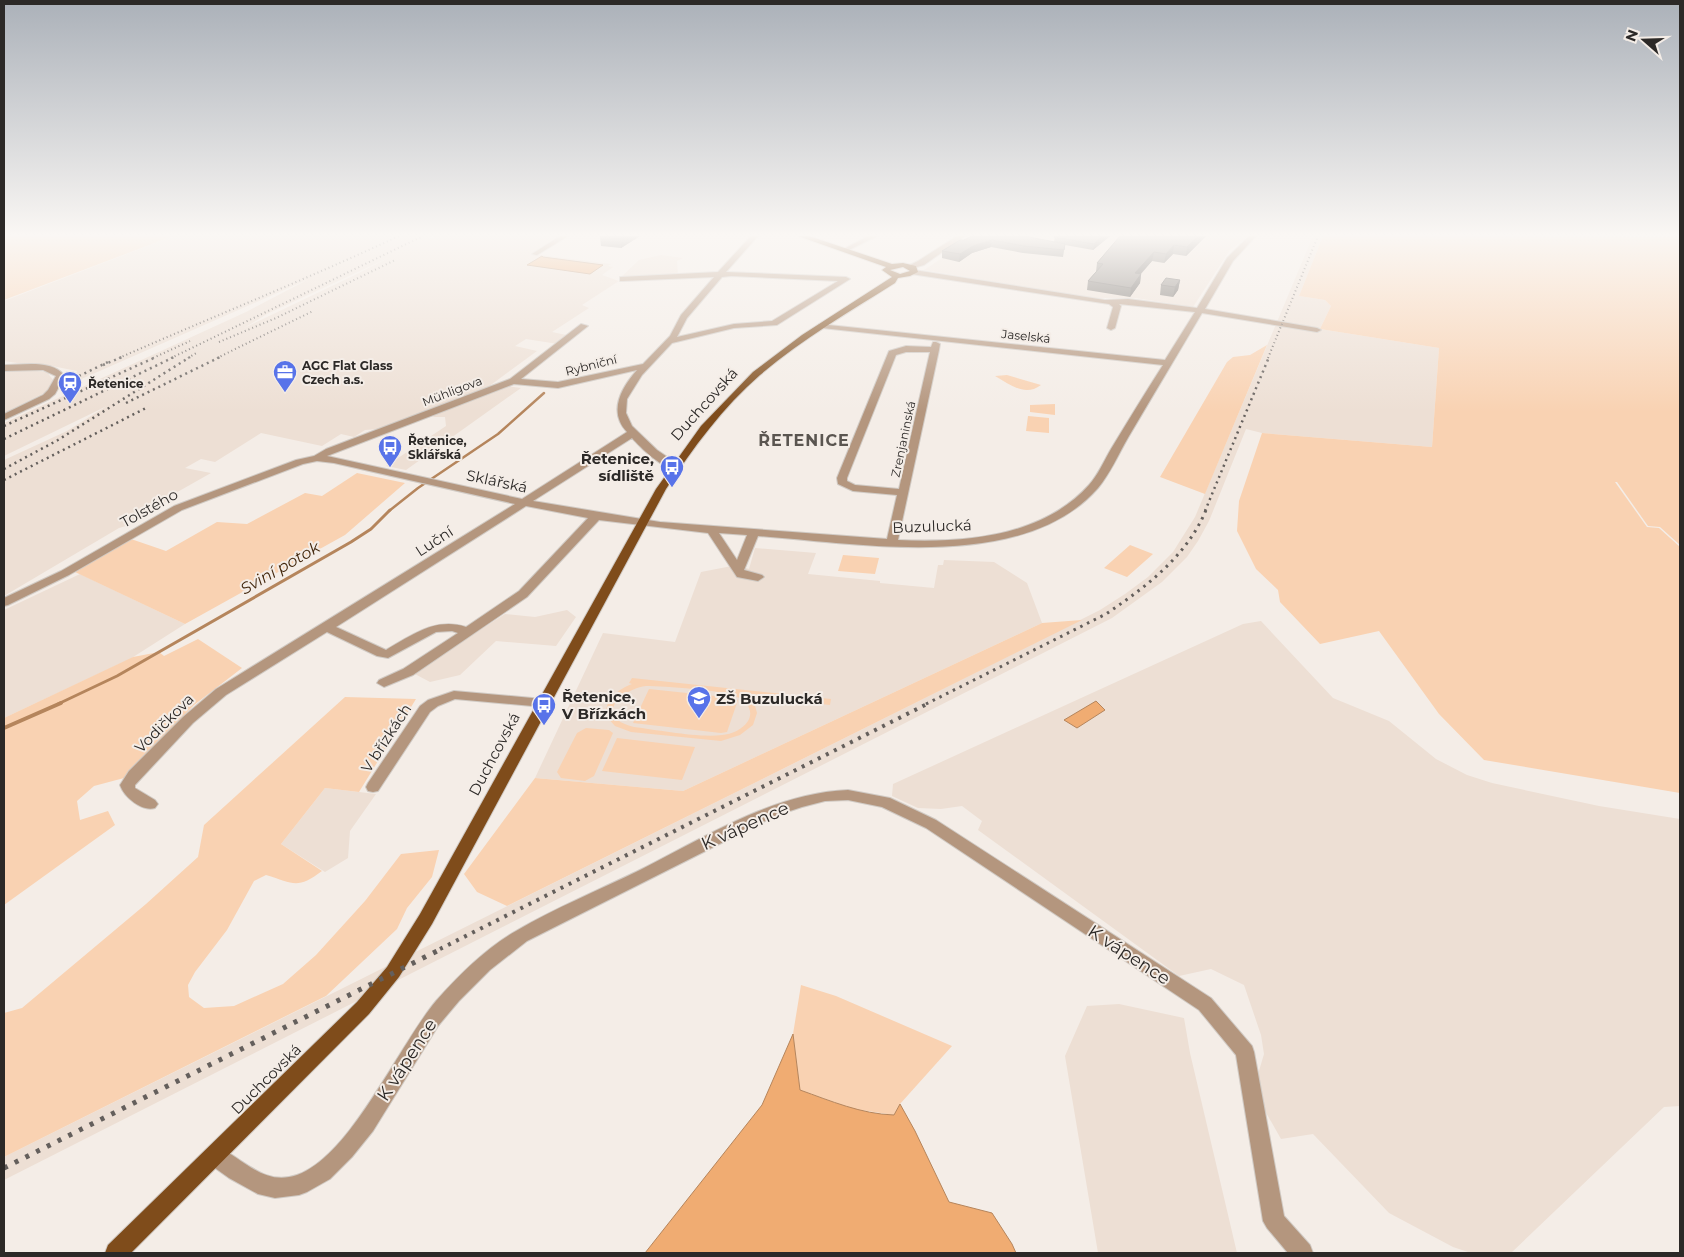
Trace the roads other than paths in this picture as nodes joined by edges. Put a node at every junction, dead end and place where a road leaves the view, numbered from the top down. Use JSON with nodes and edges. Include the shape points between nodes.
{"nodes":[{"id":1,"x":703,"y":295,"type":"edge"},
{"id":2,"x":820,"y":295,"type":"edge"},
{"id":3,"x":871,"y":295,"type":"edge"},
{"id":4,"x":1059,"y":295,"type":"edge"},
{"id":5,"x":1209,"y":295,"type":"edge"},
{"id":6,"x":1111,"y":302,"type":"junction"},
{"id":7,"x":1199,"y":310,"type":"junction"},
{"id":8,"x":584,"y":326,"type":"dead end"},
{"id":9,"x":822,"y":326,"type":"junction"},
{"id":10,"x":1111,"y":328,"type":"dead end"},
{"id":11,"x":1317,"y":330,"type":"dead end"},
{"id":12,"x":938,"y":339,"type":"junction"},
{"id":13,"x":669,"y":341,"type":"junction"},
{"id":14,"x":935,"y":350,"type":"junction"},
{"id":15,"x":1168,"y":363,"type":"junction"},
{"id":16,"x":644,"y":366,"type":"junction"},
{"id":17,"x":4,"y":368,"type":"edge"},
{"id":18,"x":513,"y":381,"type":"junction"},
{"id":19,"x":4,"y":417,"type":"edge"},
{"id":20,"x":631,"y":434,"type":"junction"},
{"id":21,"x":317,"y":458,"type":"junction"},
{"id":22,"x":675,"y":467,"type":"junction"},
{"id":23,"x":904,"y":492,"type":"junction"},
{"id":24,"x":522,"y":503,"type":"junction"},
{"id":25,"x":597,"y":515,"type":"junction"},
{"id":26,"x":643,"y":523,"type":"junction"},
{"id":27,"x":711,"y":529,"type":"junction"},
{"id":28,"x":754,"y":532,"type":"junction"},
{"id":29,"x":892,"y":543,"type":"junction"},
{"id":30,"x":738,"y":570,"type":"junction"},
{"id":31,"x":758,"y":577,"type":"dead end"},
{"id":32,"x":4,"y":602,"type":"edge"},
{"id":33,"x":326,"y":628,"type":"junction"},
{"id":34,"x":468,"y":632,"type":"junction"},
{"id":35,"x":254,"y":672,"type":"joint"},
{"id":36,"x":384,"y":683,"type":"dead end"},
{"id":37,"x":543,"y":703,"type":"junction"},
{"id":38,"x":373,"y":787,"type":"dead end"},
{"id":39,"x":150,"y":804,"type":"dead end"},
{"id":40,"x":215,"y":1156,"type":"junction"},
{"id":41,"x":116,"y":1253,"type":"edge"},
{"id":42,"x":1302,"y":1253,"type":"edge"}],
"edges":[{"from":1,"to":13,"type":"street"},
{"from":2,"to":13,"type":"street","via":[[774,323],[734,326]]},
{"from":3,"to":9,"type":"main road","name":"Duchcovská"},
{"from":4,"to":6,"type":"street"},
{"from":5,"to":7,"type":"street","name":"Buzulucká"},
{"from":6,"to":7,"type":"street"},
{"from":6,"to":10,"type":"street","via":[[1117,306]]},
{"from":7,"to":11,"type":"street"},
{"from":7,"to":15,"type":"street","name":"Buzulucká"},
{"from":8,"to":18,"type":"street","name":"Mühligova"},
{"from":9,"to":12,"type":"street","name":"Jaselská"},
{"from":9,"to":22,"type":"main road","name":"Duchcovská","via":[[782,353],[742,388],[708,423]]},
{"from":12,"to":14,"type":"street","name":"Zrenjaninská"},
{"from":12,"to":15,"type":"street","name":"Jaselská"},
{"from":13,"to":16,"type":"street"},
{"from":14,"to":23,"type":"street","name":"Zrenjaninská"},
{"from":14,"to":23,"type":"street","via":[[893,352],[842,478],[846,486],[853,488]]},
{"from":15,"to":29,"type":"street","name":"Buzulucká","via":[[1094,486],[1049,522],[1000,537],[954,544]]},
{"from":16,"to":18,"type":"street","name":"Rybniční","via":[[558,385]]},
{"from":16,"to":20,"type":"street","via":[[627,388],[621,407],[625,425]]},
{"from":17,"to":19,"type":"street","via":[[39,367],[60,376],[46,397]]},
{"from":18,"to":21,"type":"street","name":"Mühligova"},
{"from":20,"to":22,"type":"street","via":[[664,462]]},
{"from":20,"to":24,"type":"street","name":"Luční"},
{"from":21,"to":24,"type":"street","name":"Sklářská"},
{"from":21,"to":32,"type":"street","name":"Tolstého","via":[[178,508],[65,573]]},
{"from":22,"to":26,"type":"main road","name":"Duchcovská"},
{"from":23,"to":29,"type":"street","name":"Zrenjaninská"},
{"from":24,"to":25,"type":"street","name":"Sklářská"},
{"from":24,"to":33,"type":"street","name":"Luční"},
{"from":25,"to":26,"type":"street","name":"Sklářská"},
{"from":25,"to":34,"type":"street","name":"V břízkách","via":[[523,594]]},
{"from":26,"to":27,"type":"street","name":"Buzulucká"},
{"from":26,"to":37,"type":"main road","name":"Duchcovská"},
{"from":27,"to":28,"type":"street","name":"Buzulucká"},
{"from":27,"to":30,"type":"street"},
{"from":28,"to":29,"type":"street","name":"Buzulucká"},
{"from":28,"to":30,"type":"street"},
{"from":30,"to":31,"type":"street","via":[[741,575]]},
{"from":33,"to":34,"type":"street","via":[[388,654],[433,629],[453,627]]},
{"from":33,"to":35,"type":"street","name":"Luční"},
{"from":34,"to":36,"type":"street","name":"V břízkách","via":[[408,672]]},
{"from":35,"to":39,"type":"street","name":"Vodičkova","via":[[207,703],[134,775],[127,785],[129,791]]},
{"from":37,"to":38,"type":"street","name":"V břízkách","via":[[454,695],[433,702]]},
{"from":37,"to":40,"type":"main road","name":"Duchcovská","via":[[430,911],[393,972],[354,1018]]},
{"from":40,"to":41,"type":"main road","name":"Duchcovská"},
{"from":40,"to":42,"type":"street","name":"K vápence","via":[[254,1182],[276,1188],[309,1181],[342,1156],[455,992],[485,962],[514,941],[556,917],[770,812],[825,796],[848,796],[885,802],[931,824],[1204,1004],[1246,1052],[1274,1221]]}]}
